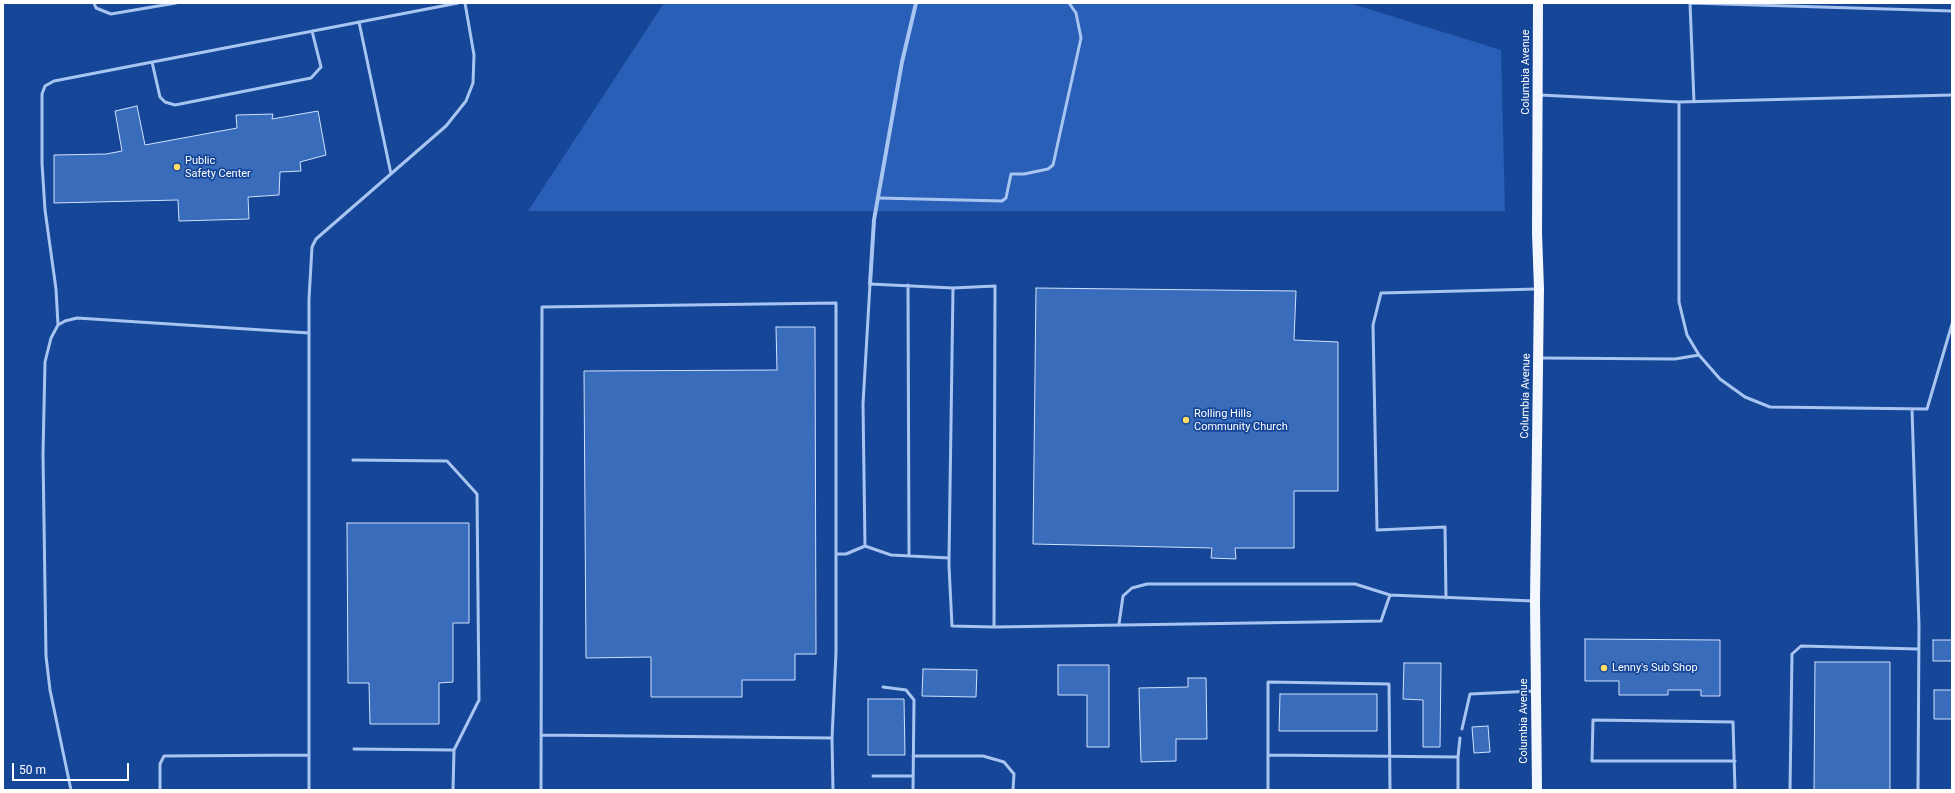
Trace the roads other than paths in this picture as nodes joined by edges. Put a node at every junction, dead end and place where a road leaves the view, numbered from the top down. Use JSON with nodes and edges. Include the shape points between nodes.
{"nodes":[{"id":1,"x":94,"y":3,"type":"edge"},
{"id":2,"x":176,"y":3,"type":"edge"},
{"id":3,"x":458,"y":3,"type":"edge"},
{"id":4,"x":465,"y":3,"type":"edge"},
{"id":5,"x":916,"y":3,"type":"edge"},
{"id":6,"x":1069,"y":3,"type":"edge"},
{"id":7,"x":1538,"y":3,"type":"edge"},
{"id":8,"x":1690,"y":3,"type":"edge"},
{"id":9,"x":1952,"y":11,"type":"edge"},
{"id":10,"x":359,"y":22,"type":"junction"},
{"id":11,"x":312,"y":31,"type":"junction"},
{"id":12,"x":152,"y":62,"type":"junction"},
{"id":13,"x":1537,"y":95,"type":"junction"},
{"id":14,"x":1952,"y":95,"type":"edge"},
{"id":15,"x":1679,"y":102,"type":"junction"},
{"id":16,"x":1694,"y":102,"type":"junction"},
{"id":17,"x":391,"y":174,"type":"junction"},
{"id":18,"x":878,"y":198,"type":"junction"},
{"id":19,"x":870,"y":284,"type":"junction"},
{"id":20,"x":908,"y":285,"type":"junction"},
{"id":21,"x":953,"y":288,"type":"junction"},
{"id":22,"x":1539,"y":289,"type":"junction"},
{"id":23,"x":58,"y":324,"type":"junction"},
{"id":24,"x":1952,"y":324,"type":"edge"},
{"id":25,"x":309,"y":333,"type":"junction"},
{"id":26,"x":1699,"y":355,"type":"junction"},
{"id":27,"x":1538,"y":358,"type":"junction"},
{"id":28,"x":1912,"y":409,"type":"junction"},
{"id":29,"x":353,"y":460,"type":"dead end"},
{"id":30,"x":865,"y":546,"type":"junction"},
{"id":31,"x":836,"y":554,"type":"junction"},
{"id":32,"x":909,"y":556,"type":"junction"},
{"id":33,"x":949,"y":558,"type":"junction"},
{"id":34,"x":1390,"y":596,"type":"junction"},
{"id":35,"x":1446,"y":598,"type":"junction"},
{"id":36,"x":1535,"y":601,"type":"junction"},
{"id":37,"x":1119,"y":624,"type":"junction"},
{"id":38,"x":994,"y":627,"type":"junction"},
{"id":39,"x":1918,"y":649,"type":"junction"},
{"id":40,"x":883,"y":687,"type":"dead end"},
{"id":41,"x":1536,"y":691,"type":"junction"},
{"id":42,"x":1462,"y":730,"type":"dead end"},
{"id":43,"x":541,"y":735,"type":"junction"},
{"id":44,"x":832,"y":738,"type":"junction"},
{"id":45,"x":1460,"y":738,"type":"dead end"},
{"id":46,"x":354,"y":749,"type":"dead end"},
{"id":47,"x":454,"y":750,"type":"junction"},
{"id":48,"x":1268,"y":754,"type":"junction"},
{"id":49,"x":309,"y":755,"type":"junction"},
{"id":50,"x":913,"y":756,"type":"junction"},
{"id":51,"x":1390,"y":758,"type":"junction"},
{"id":52,"x":1458,"y":758,"type":"junction"},
{"id":53,"x":1734,"y":761,"type":"junction"},
{"id":54,"x":873,"y":776,"type":"dead end"},
{"id":55,"x":913,"y":776,"type":"junction"},
{"id":56,"x":71,"y":790,"type":"edge"},
{"id":57,"x":160,"y":790,"type":"edge"},
{"id":58,"x":309,"y":790,"type":"edge"},
{"id":59,"x":453,"y":790,"type":"edge"},
{"id":60,"x":541,"y":790,"type":"edge"},
{"id":61,"x":833,"y":790,"type":"edge"},
{"id":62,"x":913,"y":790,"type":"edge"},
{"id":63,"x":1013,"y":790,"type":"edge"},
{"id":64,"x":1268,"y":790,"type":"edge"},
{"id":65,"x":1390,"y":790,"type":"edge"},
{"id":66,"x":1458,"y":790,"type":"edge"},
{"id":67,"x":1537,"y":790,"type":"edge"},
{"id":68,"x":1735,"y":790,"type":"edge"},
{"id":69,"x":1790,"y":790,"type":"edge"},
{"id":70,"x":1918,"y":790,"type":"edge"}],
"edges":[{"from":1,"to":2,"type":"lane","via":[[96,8],[111,14]]},
{"from":3,"to":10,"type":"lane"},
{"from":4,"to":17,"type":"lane","via":[[474,55],[473,84],[466,101],[446,126]]},
{"from":5,"to":18,"type":"street","via":[[902,62]]},
{"from":6,"to":18,"type":"lane","via":[[1076,13],[1081,38],[1053,165],[1024,174],[1011,174],[1006,198],[1002,202]]},
{"from":7,"to":13,"type":"main road","name":"Columbia Avenue"},
{"from":8,"to":9,"type":"lane"},
{"from":8,"to":16,"type":"lane"},
{"from":10,"to":11,"type":"lane"},
{"from":10,"to":17,"type":"lane"},
{"from":11,"to":12,"type":"lane"},
{"from":11,"to":12,"type":"lane","via":[[321,67],[311,78],[175,105],[165,102],[160,97]]},
{"from":12,"to":23,"type":"lane","via":[[54,81],[45,86],[42,94],[45,210]]},
{"from":13,"to":15,"type":"lane"},
{"from":13,"to":22,"type":"main road","name":"Columbia Avenue"},
{"from":14,"to":16,"type":"lane"},
{"from":15,"to":16,"type":"lane"},
{"from":15,"to":26,"type":"lane","via":[[1679,302],[1687,335]]},
{"from":17,"to":25,"type":"lane","via":[[316,239],[312,247]]},
{"from":18,"to":19,"type":"street"},
{"from":19,"to":20,"type":"lane"},
{"from":19,"to":30,"type":"lane","via":[[863,404]]},
{"from":20,"to":21,"type":"lane"},
{"from":20,"to":32,"type":"lane"},
{"from":21,"to":33,"type":"lane"},
{"from":21,"to":38,"type":"lane","via":[[995,286]]},
{"from":22,"to":27,"type":"main road","name":"Columbia Avenue"},
{"from":22,"to":35,"type":"lane","via":[[1381,294],[1373,325],[1377,530],[1445,527]]},
{"from":23,"to":25,"type":"lane","via":[[78,318]]},
{"from":23,"to":56,"type":"lane","via":[[51,338],[45,362],[46,656],[50,690]]},
{"from":24,"to":28,"type":"lane","via":[[1927,409]]},
{"from":25,"to":49,"type":"lane"},
{"from":26,"to":27,"type":"lane","via":[[1675,359]]},
{"from":26,"to":28,"type":"lane","via":[[1720,380],[1745,397],[1770,407]]},
{"from":27,"to":36,"type":"main road","name":"Columbia Avenue"},
{"from":28,"to":39,"type":"lane"},
{"from":29,"to":47,"type":"lane","via":[[447,461],[477,494],[479,700]]},
{"from":30,"to":31,"type":"lane","via":[[846,554]]},
{"from":30,"to":32,"type":"lane","via":[[891,555]]},
{"from":31,"to":43,"type":"lane","via":[[836,303],[542,306]]},
{"from":31,"to":44,"type":"lane","via":[[836,653]]},
{"from":32,"to":33,"type":"lane"},
{"from":33,"to":38,"type":"lane","via":[[952,626]]},
{"from":34,"to":35,"type":"lane"},
{"from":34,"to":37,"type":"lane","via":[[1381,620]]},
{"from":34,"to":37,"type":"lane","via":[[1355,584],[1147,584],[1132,588],[1123,596]]},
{"from":35,"to":36,"type":"lane"},
{"from":36,"to":41,"type":"main road","name":"Columbia Avenue"},
{"from":37,"to":38,"type":"lane"},
{"from":39,"to":69,"type":"lane","via":[[1801,646],[1792,654]]},
{"from":39,"to":70,"type":"lane"},
{"from":40,"to":50,"type":"lane","via":[[906,690],[914,700]]},
{"from":41,"to":42,"type":"lane","via":[[1470,694]]},
{"from":41,"to":67,"type":"main road","name":"Columbia Avenue"},
{"from":43,"to":44,"type":"lane"},
{"from":43,"to":60,"type":"lane"},
{"from":44,"to":61,"type":"lane"},
{"from":45,"to":52,"type":"lane"},
{"from":46,"to":47,"type":"lane"},
{"from":47,"to":59,"type":"lane"},
{"from":48,"to":51,"type":"lane"},
{"from":48,"to":51,"type":"lane","via":[[1268,682],[1389,684]]},
{"from":48,"to":64,"type":"lane"},
{"from":49,"to":57,"type":"lane","via":[[164,756],[160,764]]},
{"from":49,"to":58,"type":"lane"},
{"from":50,"to":55,"type":"lane"},
{"from":50,"to":63,"type":"lane","via":[[983,756],[1004,762],[1014,774]]},
{"from":51,"to":52,"type":"lane"},
{"from":51,"to":65,"type":"lane"},
{"from":52,"to":66,"type":"lane"},
{"from":53,"to":53,"type":"lane","via":[[1733,722],[1593,720],[1592,761]]},
{"from":53,"to":68,"type":"lane"},
{"from":54,"to":55,"type":"lane"},
{"from":55,"to":62,"type":"lane"}]}
